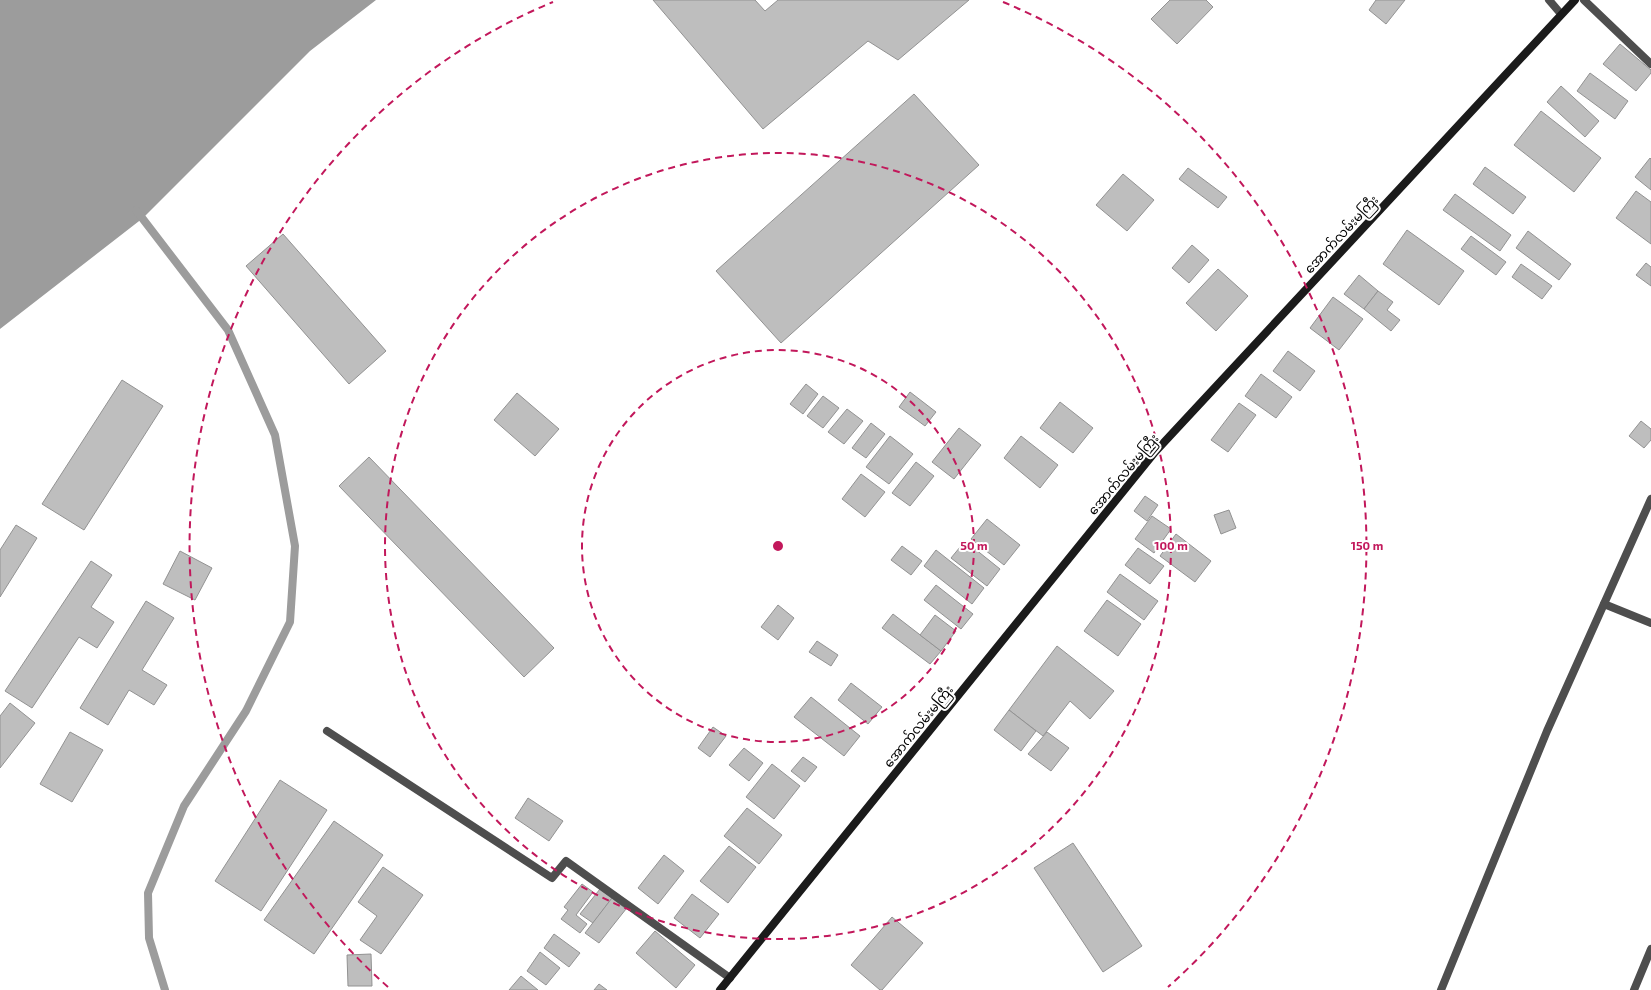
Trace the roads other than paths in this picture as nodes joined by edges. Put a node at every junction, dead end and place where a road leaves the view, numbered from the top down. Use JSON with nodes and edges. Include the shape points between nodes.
{"nodes":[{"id":1,"x":1549,"y":0,"type":"edge"},
{"id":2,"x":1575,"y":0,"type":"edge"},
{"id":3,"x":1584,"y":0,"type":"edge"},
{"id":4,"x":1561,"y":14,"type":"junction"},
{"id":5,"x":1651,"y":64,"type":"edge"},
{"id":6,"x":1651,"y":499,"type":"edge"},
{"id":7,"x":1604,"y":604,"type":"junction"},
{"id":8,"x":1651,"y":622,"type":"edge"},
{"id":9,"x":327,"y":731,"type":"dead end"},
{"id":10,"x":1651,"y":949,"type":"edge"},
{"id":11,"x":730,"y":978,"type":"junction"},
{"id":12,"x":720,"y":990,"type":"edge"},
{"id":13,"x":1441,"y":990,"type":"edge"},
{"id":14,"x":1634,"y":990,"type":"edge"}],
"edges":[{"from":1,"to":4,"type":"lane"},
{"from":2,"to":4,"type":"main road","name":"အောက်လမ်းမကြီး"},
{"from":3,"to":5,"type":"lane"},
{"from":4,"to":11,"type":"main road","name":"အောက်လမ်းမကြီး","via":[[1155,452]]},
{"from":6,"to":7,"type":"lane"},
{"from":7,"to":8,"type":"lane"},
{"from":7,"to":13,"type":"lane","via":[[1548,731]]},
{"from":9,"to":11,"type":"lane","via":[[552,878],[566,861]]},
{"from":10,"to":14,"type":"lane"},
{"from":11,"to":12,"type":"main road","name":"အောက်လမ်းမကြီး"}]}
